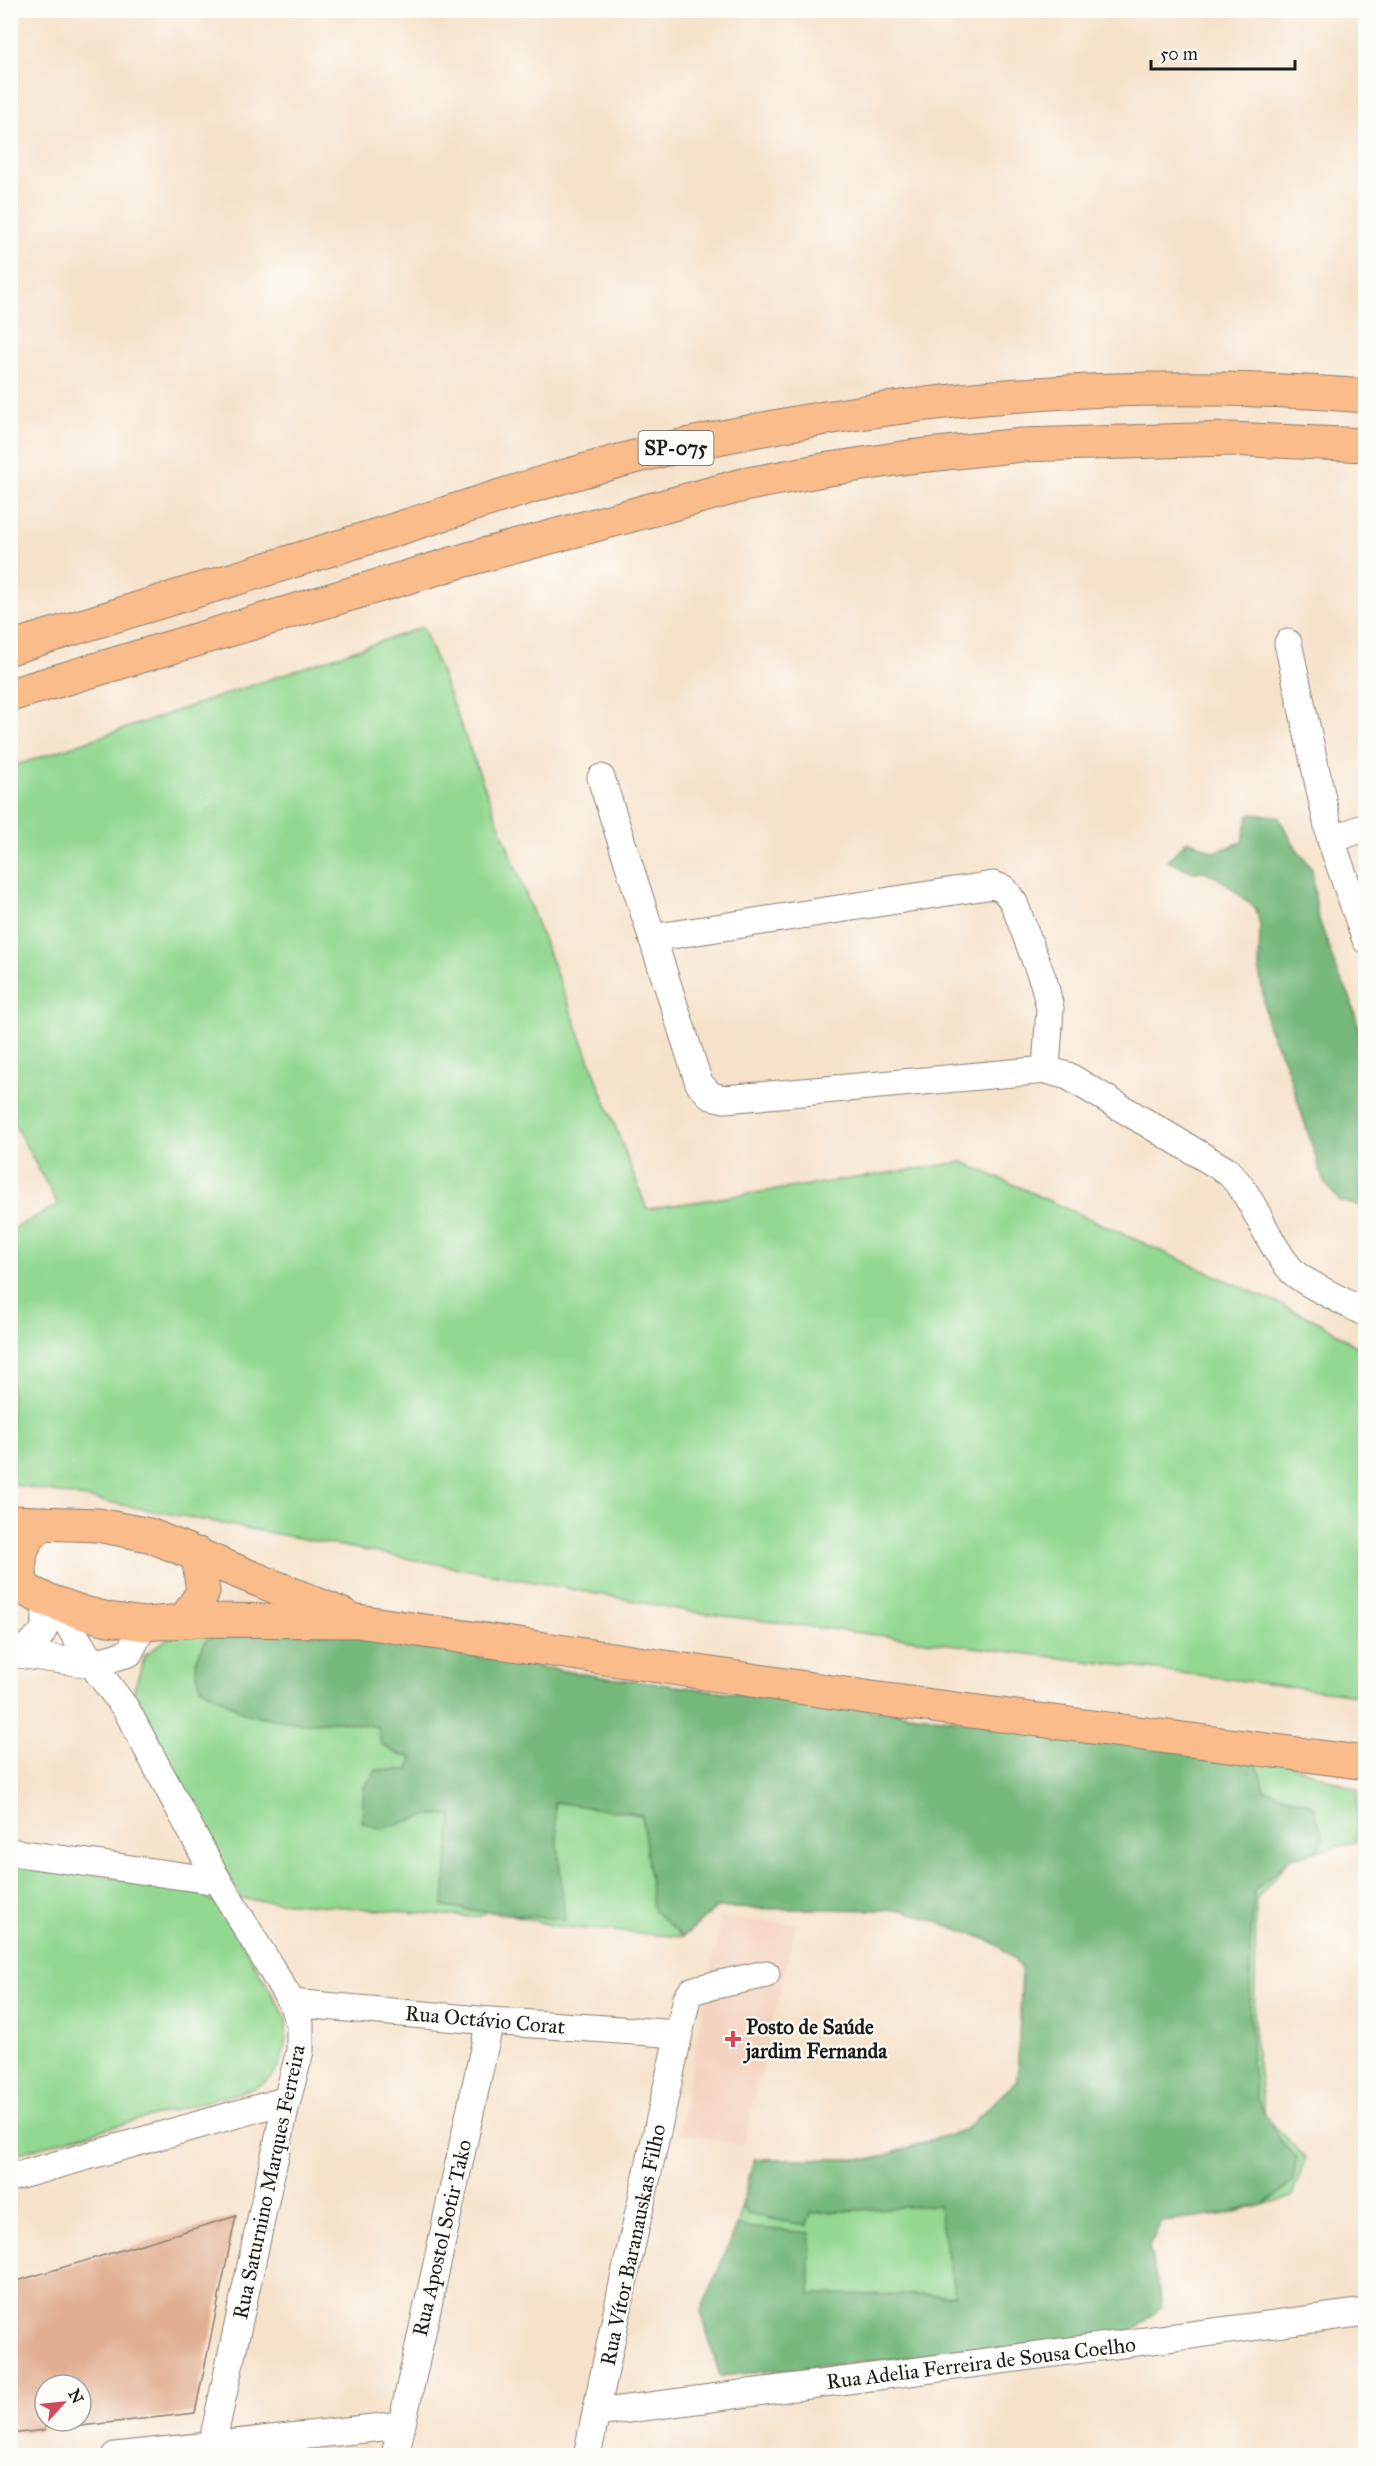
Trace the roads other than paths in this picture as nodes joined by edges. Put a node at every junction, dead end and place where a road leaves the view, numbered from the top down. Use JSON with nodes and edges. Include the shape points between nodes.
{"nodes":[{"id":1,"x":1365,"y":396,"type":"edge"},
{"id":2,"x":1365,"y":445,"type":"edge"},
{"id":3,"x":1288,"y":643,"type":"dead end"},
{"id":4,"x":10,"y":648,"type":"edge"},
{"id":5,"x":10,"y":695,"type":"edge"},
{"id":6,"x":601,"y":778,"type":"dead end"},
{"id":7,"x":1365,"y":827,"type":"edge"},
{"id":8,"x":1331,"y":840,"type":"junction"},
{"id":9,"x":652,"y":938,"type":"junction"},
{"id":10,"x":1365,"y":940,"type":"edge"},
{"id":11,"x":1046,"y":1070,"type":"junction"},
{"id":12,"x":1365,"y":1313,"type":"edge"},
{"id":13,"x":10,"y":1522,"type":"edge"},
{"id":14,"x":45,"y":1523,"type":"junction"},
{"id":15,"x":198,"y":1554,"type":"junction"},
{"id":16,"x":33,"y":1592,"type":"edge"},
{"id":17,"x":184,"y":1620,"type":"junction"},
{"id":18,"x":358,"y":1621,"type":"junction"},
{"id":19,"x":144,"y":1624,"type":"junction"},
{"id":20,"x":129,"y":1653,"type":"junction"},
{"id":21,"x":13,"y":1654,"type":"edge"},
{"id":22,"x":92,"y":1664,"type":"junction"},
{"id":23,"x":126,"y":1709,"type":"junction"},
{"id":24,"x":1365,"y":1763,"type":"edge"},
{"id":25,"x":10,"y":1852,"type":"edge"},
{"id":26,"x":218,"y":1881,"type":"junction"},
{"id":27,"x":766,"y":1974,"type":"dead end"},
{"id":28,"x":292,"y":2003,"type":"junction"},
{"id":29,"x":490,"y":2021,"type":"junction"},
{"id":30,"x":678,"y":2034,"type":"junction"},
{"id":31,"x":287,"y":2100,"type":"junction"},
{"id":32,"x":10,"y":2178,"type":"edge"},
{"id":33,"x":1365,"y":2313,"type":"edge"},
{"id":34,"x":597,"y":2413,"type":"junction"},
{"id":35,"x":400,"y":2425,"type":"junction"},
{"id":36,"x":212,"y":2445,"type":"junction"},
{"id":37,"x":115,"y":2456,"type":"edge"},
{"id":38,"x":395,"y":2456,"type":"edge"},
{"id":39,"x":587,"y":2456,"type":"edge"}],
"edges":[{"from":1,"to":4,"type":"main road","number":"SP-075","via":[[1261,388],[1103,390],[986,397],[805,422],[611,464]]},
{"from":2,"to":5,"type":"main road","number":"SP-075","via":[[1228,439],[1022,445],[909,456],[777,479],[465,560]]},
{"from":3,"to":8,"type":"street"},
{"from":6,"to":9,"type":"street"},
{"from":7,"to":8,"type":"street"},
{"from":8,"to":10,"type":"street"},
{"from":9,"to":11,"type":"street","via":[[699,1083],[711,1096],[725,1099]]},
{"from":9,"to":11,"type":"street","via":[[993,885],[1004,889],[1014,903],[1044,983],[1050,1008]]},
{"from":11,"to":12,"type":"street","via":[[1068,1076],[1227,1171],[1294,1273]]},
{"from":13,"to":14,"type":"main road"},
{"from":14,"to":15,"type":"main road","via":[[98,1525],[139,1533]]},
{"from":14,"to":16,"type":"main road","via":[[33,1531],[21,1549],[19,1563]]},
{"from":15,"to":17,"type":"main road","via":[[203,1592]]},
{"from":15,"to":18,"type":"main road"},
{"from":16,"to":19,"type":"main road","via":[[84,1614]]},
{"from":16,"to":21,"type":"street","via":[[47,1618],[45,1629],[34,1643]]},
{"from":16,"to":22,"type":"street","name":"Rua Saturnino Marques Ferreira"},
{"from":17,"to":18,"type":"main road"},
{"from":17,"to":19,"type":"main road"},
{"from":18,"to":24,"type":"main road","via":[[872,1698]]},
{"from":19,"to":20,"type":"street"},
{"from":20,"to":22,"type":"street"},
{"from":20,"to":23,"type":"street","name":"Rua Saturnino Marques Ferreira","via":[[125,1665]]},
{"from":21,"to":22,"type":"street"},
{"from":22,"to":23,"type":"street","name":"Rua Saturnino Marques Ferreira"},
{"from":23,"to":26,"type":"street","name":"Rua Saturnino Marques Ferreira"},
{"from":25,"to":26,"type":"street"},
{"from":26,"to":28,"type":"street","name":"Rua Saturnino Marques Ferreira"},
{"from":27,"to":30,"type":"street","name":"Rua Vítor Baranauskas Filho","via":[[692,1991]]},
{"from":28,"to":29,"type":"street","name":"Rua Octávio Corat"},
{"from":28,"to":31,"type":"street","name":"Rua Saturnino Marques Ferreira","via":[[300,2024],[300,2051]]},
{"from":29,"to":30,"type":"street","name":"Rua Octávio Corat"},
{"from":29,"to":35,"type":"street","name":"Rua Apostol Sotir Tako"},
{"from":30,"to":34,"type":"street","name":"Rua Vítor Baranauskas Filho"},
{"from":31,"to":32,"type":"street"},
{"from":31,"to":36,"type":"street","name":"Rua Saturnino Marques Ferreira"},
{"from":33,"to":34,"type":"street","name":"Rua Adelia Ferreira de Sousa Coelho"},
{"from":34,"to":39,"type":"street","name":"Rua Vítor Baranauskas Filho"},
{"from":35,"to":36,"type":"street"},
{"from":35,"to":38,"type":"street","name":"Rua Apostol Sotir Tako"},
{"from":36,"to":37,"type":"street"}]}
